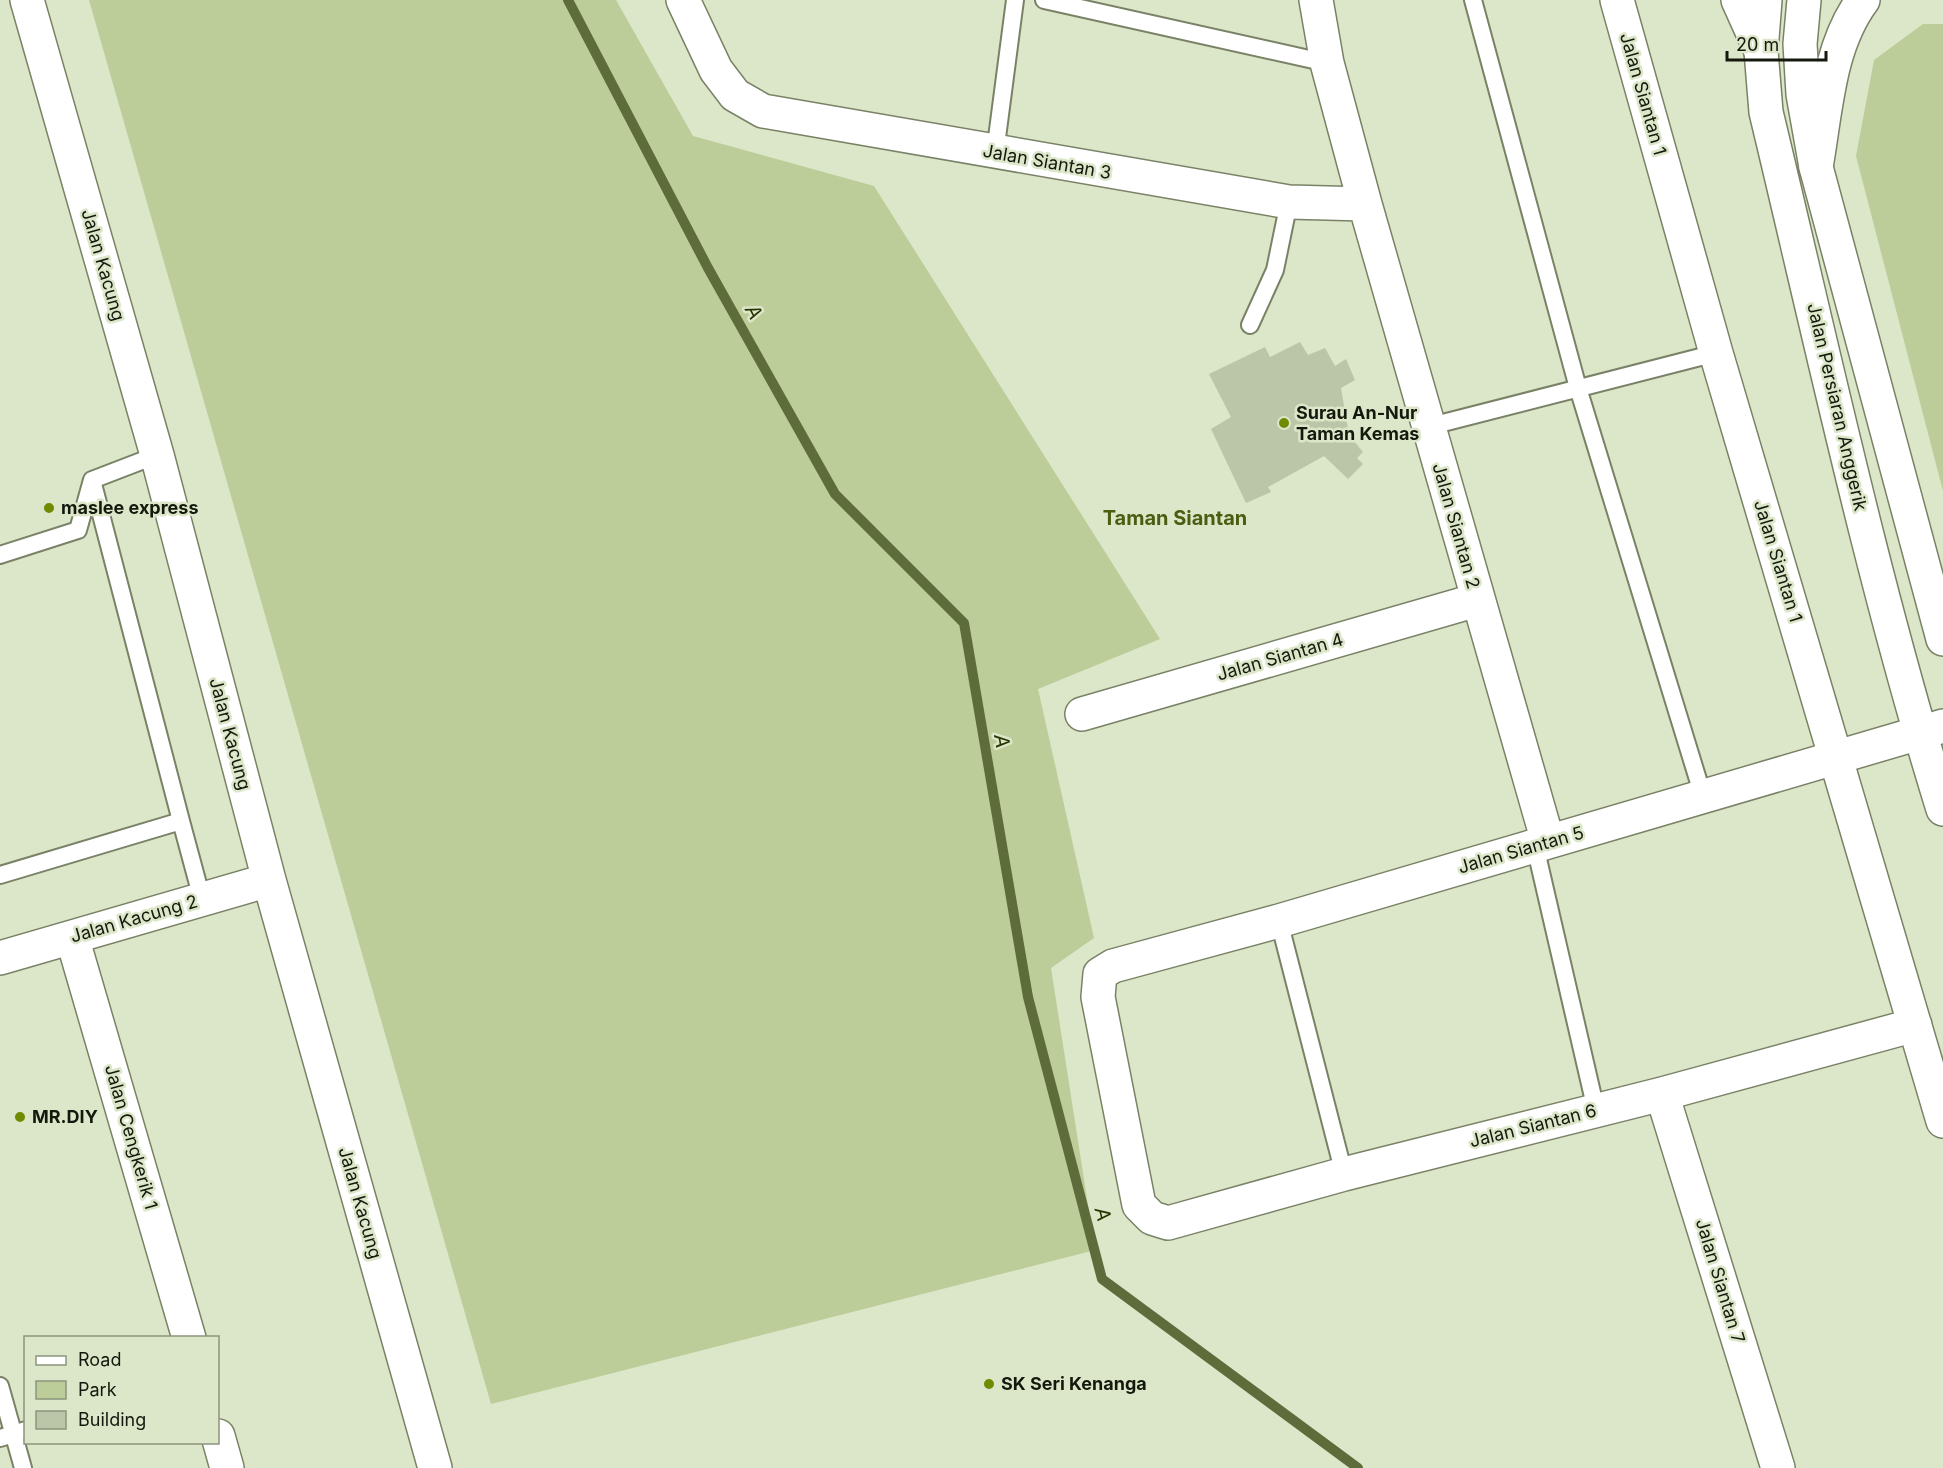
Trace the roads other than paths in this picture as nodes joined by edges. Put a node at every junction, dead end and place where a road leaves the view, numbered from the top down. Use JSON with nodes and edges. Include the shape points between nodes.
{"nodes":[{"id":1,"x":27,"y":0,"type":"edge"},
{"id":2,"x":683,"y":0,"type":"edge"},
{"id":3,"x":1015,"y":0,"type":"edge"},
{"id":4,"x":1044,"y":0,"type":"edge"},
{"id":5,"x":1316,"y":0,"type":"edge"},
{"id":6,"x":1473,"y":0,"type":"edge"},
{"id":7,"x":1617,"y":0,"type":"edge"},
{"id":8,"x":1738,"y":0,"type":"edge"},
{"id":9,"x":1765,"y":0,"type":"edge"},
{"id":10,"x":1804,"y":0,"type":"edge"},
{"id":11,"x":1863,"y":0,"type":"edge"},
{"id":12,"x":1761,"y":51,"type":"junction"},
{"id":13,"x":1327,"y":63,"type":"junction"},
{"id":14,"x":996,"y":153,"type":"junction"},
{"id":15,"x":1816,"y":167,"type":"junction"},
{"id":16,"x":1289,"y":202,"type":"junction"},
{"id":17,"x":1365,"y":204,"type":"junction"},
{"id":18,"x":1250,"y":325,"type":"dead end"},
{"id":19,"x":1716,"y":353,"type":"junction"},
{"id":20,"x":1578,"y":388,"type":"junction"},
{"id":21,"x":1427,"y":427,"type":"junction"},
{"id":22,"x":157,"y":455,"type":"junction"},
{"id":23,"x":92,"y":480,"type":"junction"},
{"id":24,"x":0,"y":555,"type":"edge"},
{"id":25,"x":1478,"y":600,"type":"junction"},
{"id":26,"x":1943,"y":639,"type":"edge"},
{"id":27,"x":1082,"y":714,"type":"dead end"},
{"id":28,"x":1931,"y":729,"type":"edge"},
{"id":29,"x":1836,"y":757,"type":"junction"},
{"id":30,"x":1703,"y":796,"type":"junction"},
{"id":31,"x":1943,"y":809,"type":"edge"},
{"id":32,"x":181,"y":821,"type":"junction"},
{"id":33,"x":1542,"y":844,"type":"junction"},
{"id":34,"x":0,"y":875,"type":"edge"},
{"id":35,"x":269,"y":880,"type":"junction"},
{"id":36,"x":202,"y":899,"type":"junction"},
{"id":37,"x":1279,"y":921,"type":"junction"},
{"id":38,"x":72,"y":937,"type":"junction"},
{"id":39,"x":0,"y":958,"type":"edge"},
{"id":40,"x":1915,"y":1025,"type":"junction"},
{"id":41,"x":1662,"y":1094,"type":"junction"},
{"id":42,"x":1596,"y":1110,"type":"junction"},
{"id":43,"x":1943,"y":1121,"type":"edge"},
{"id":44,"x":1344,"y":1174,"type":"junction"},
{"id":45,"x":1152,"y":1218,"type":"joint"},
{"id":46,"x":188,"y":1336,"type":"edge"},
{"id":47,"x":0,"y":1386,"type":"edge"},
{"id":48,"x":13,"y":1434,"type":"edge"},
{"id":49,"x":219,"y":1440,"type":"edge"},
{"id":50,"x":23,"y":1468,"type":"edge"},
{"id":51,"x":227,"y":1468,"type":"edge"},
{"id":52,"x":435,"y":1468,"type":"edge"},
{"id":53,"x":1778,"y":1468,"type":"edge"}],
"edges":[{"from":1,"to":22,"type":"street","name":"Jalan Kacung"},
{"from":2,"to":14,"type":"street","name":"Jalan Siantan 3","via":[[716,70],[735,95],[763,111]]},
{"from":3,"to":14,"type":"lane"},
{"from":4,"to":13,"type":"lane"},
{"from":5,"to":13,"type":"street","name":"Jalan Siantan 2"},
{"from":6,"to":20,"type":"lane"},
{"from":7,"to":19,"type":"street","name":"Jalan Siantan 1"},
{"from":8,"to":12,"type":"street"},
{"from":9,"to":12,"type":"street","name":"Jalan Persiaran Anggerik"},
{"from":10,"to":15,"type":"street","via":[[1800,44],[1803,94]]},
{"from":11,"to":15,"type":"street","via":[[1846,25],[1837,50]]},
{"from":12,"to":28,"type":"street","name":"Jalan Persiaran Anggerik","via":[[1766,112],[1866,527]]},
{"from":13,"to":17,"type":"street","name":"Jalan Siantan 2"},
{"from":14,"to":16,"type":"street","name":"Jalan Siantan 3"},
{"from":15,"to":26,"type":"street"},
{"from":16,"to":17,"type":"street","name":"Jalan Siantan 3"},
{"from":16,"to":18,"type":"lane","via":[[1275,270]]},
{"from":17,"to":21,"type":"street","name":"Jalan Siantan 2"},
{"from":19,"to":20,"type":"lane"},
{"from":19,"to":29,"type":"street","name":"Jalan Siantan 1"},
{"from":20,"to":21,"type":"lane"},
{"from":20,"to":30,"type":"lane"},
{"from":21,"to":25,"type":"street","name":"Jalan Siantan 2"},
{"from":22,"to":23,"type":"lane"},
{"from":22,"to":35,"type":"street","name":"Jalan Kacung"},
{"from":23,"to":24,"type":"lane","via":[[78,530]]},
{"from":23,"to":32,"type":"lane"},
{"from":25,"to":27,"type":"street","name":"Jalan Siantan 4"},
{"from":25,"to":33,"type":"street","name":"Jalan Siantan 2"},
{"from":28,"to":29,"type":"street","name":"Jalan Siantan 5"},
{"from":28,"to":31,"type":"street","name":"Jalan Persiaran Anggerik"},
{"from":29,"to":30,"type":"street","name":"Jalan Siantan 5"},
{"from":29,"to":40,"type":"street","name":"Jalan Siantan 1"},
{"from":30,"to":33,"type":"street","name":"Jalan Siantan 5"},
{"from":32,"to":34,"type":"lane"},
{"from":32,"to":36,"type":"lane"},
{"from":33,"to":37,"type":"street","name":"Jalan Siantan 5"},
{"from":33,"to":42,"type":"lane"},
{"from":35,"to":36,"type":"street","name":"Jalan Kacung 2"},
{"from":35,"to":52,"type":"street","name":"Jalan Kacung"},
{"from":36,"to":38,"type":"street","name":"Jalan Kacung 2"},
{"from":37,"to":44,"type":"lane"},
{"from":37,"to":45,"type":"street","name":"Jalan Siantan 5","via":[[1113,966],[1100,974],[1098,997],[1140,1205]]},
{"from":38,"to":39,"type":"street","name":"Jalan Kacung 2"},
{"from":38,"to":46,"type":"street","name":"Jalan Cengkerik 1"},
{"from":40,"to":41,"type":"street","name":"Jalan Siantan 6"},
{"from":40,"to":43,"type":"street","name":"Jalan Siantan 1"},
{"from":41,"to":42,"type":"street","name":"Jalan Siantan 6"},
{"from":41,"to":53,"type":"street","name":"Jalan Siantan 7"},
{"from":42,"to":44,"type":"street","name":"Jalan Siantan 6"},
{"from":44,"to":45,"type":"street","name":"Jalan Siantan 6","via":[[1168,1223]]},
{"from":47,"to":48,"type":"lane"},
{"from":48,"to":50,"type":"lane"},
{"from":49,"to":51,"type":"street"}]}
